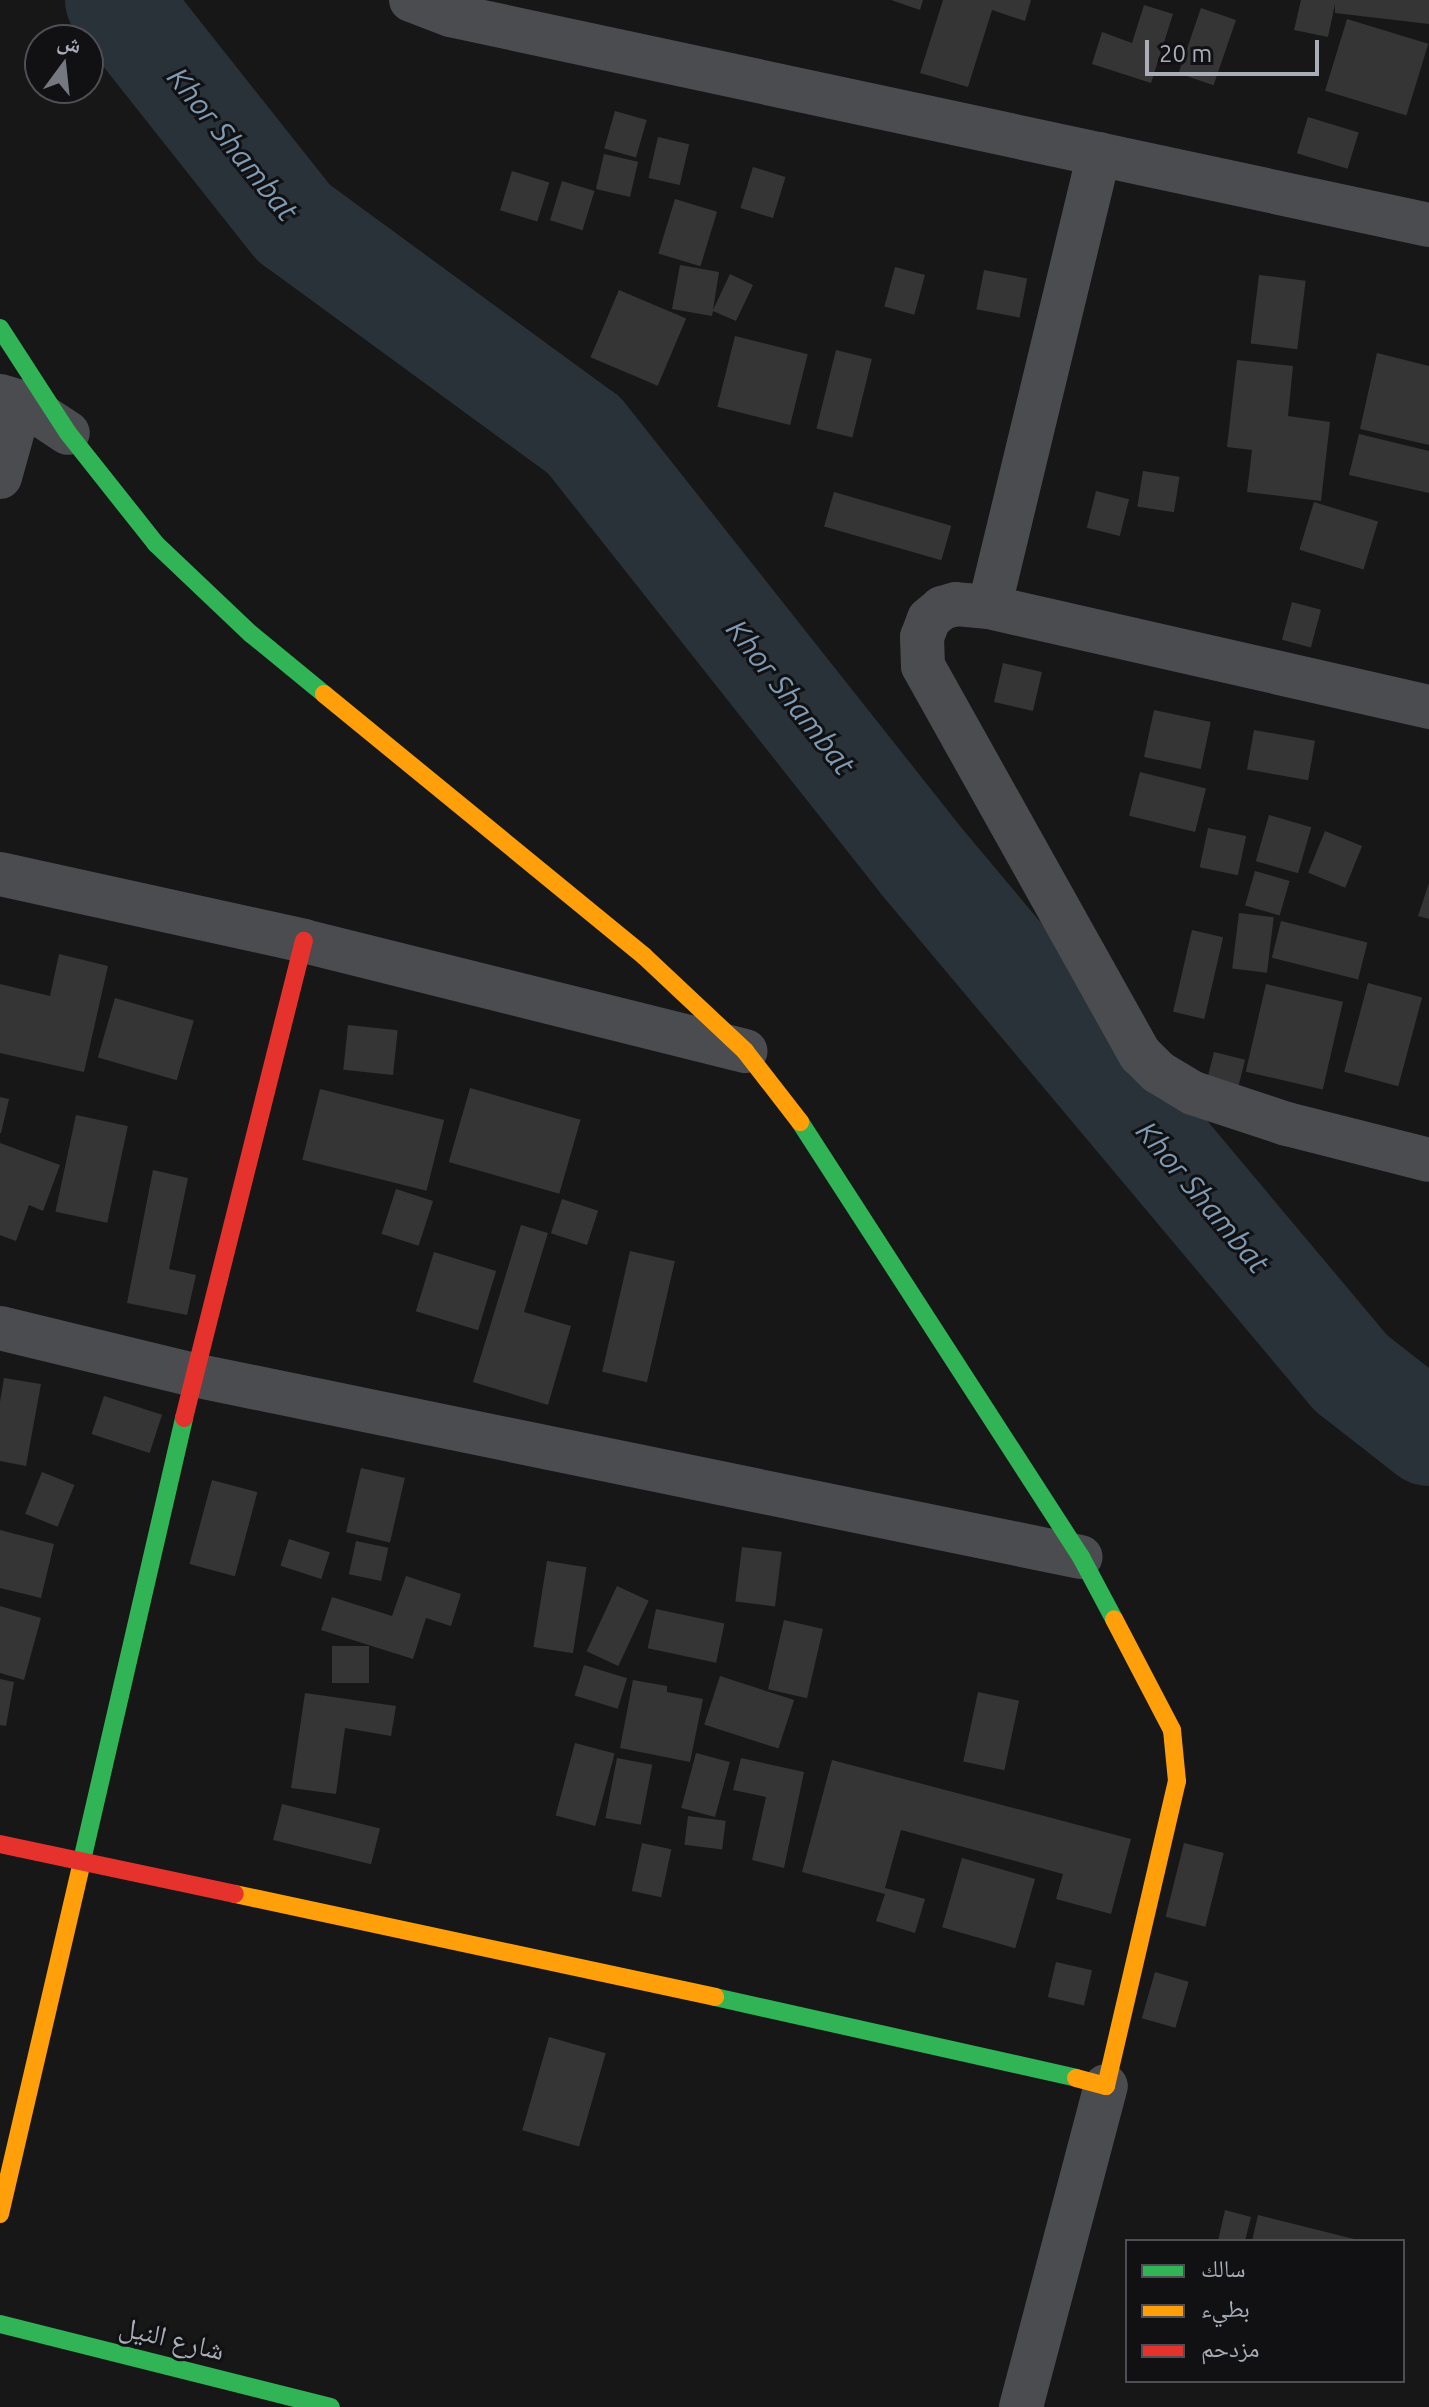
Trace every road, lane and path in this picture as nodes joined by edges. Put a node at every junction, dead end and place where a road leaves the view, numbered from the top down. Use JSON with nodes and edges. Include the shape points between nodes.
{"nodes":[{"id":1,"x":411,"y":0,"type":"edge"},
{"id":2,"x":1099,"y":154,"type":"junction"},
{"id":3,"x":1429,"y":225,"type":"edge"},
{"id":4,"x":0,"y":328,"type":"edge"},
{"id":5,"x":11,"y":399,"type":"edge"},
{"id":6,"x":68,"y":433,"type":"junction"},
{"id":7,"x":0,"y":477,"type":"edge"},
{"id":8,"x":989,"y":607,"type":"junction"},
{"id":9,"x":1429,"y":707,"type":"edge"},
{"id":10,"x":0,"y":874,"type":"edge"},
{"id":11,"x":304,"y":941,"type":"junction"},
{"id":12,"x":745,"y":1051,"type":"junction"},
{"id":13,"x":1429,"y":1160,"type":"edge"},
{"id":14,"x":0,"y":1328,"type":"edge"},
{"id":15,"x":194,"y":1375,"type":"junction"},
{"id":16,"x":1081,"y":1557,"type":"junction"},
{"id":17,"x":0,"y":1844,"type":"edge"},
{"id":18,"x":83,"y":1860,"type":"junction"},
{"id":19,"x":1106,"y":2086,"type":"junction"},
{"id":20,"x":0,"y":2214,"type":"edge"},
{"id":21,"x":0,"y":2324,"type":"edge"},
{"id":22,"x":311,"y":2405,"type":"edge"},
{"id":23,"x":1021,"y":2407,"type":"edge"}],
"edges":[{"from":1,"to":2,"type":"street","via":[[450,15]]},
{"from":2,"to":3,"type":"street"},
{"from":2,"to":8,"type":"street"},
{"from":4,"to":6,"type":"street"},
{"from":5,"to":6,"type":"street"},
{"from":5,"to":7,"type":"street"},
{"from":6,"to":12,"type":"street","via":[[156,544],[251,634],[644,956]]},
{"from":8,"to":9,"type":"street"},
{"from":8,"to":13,"type":"street","via":[[956,604],[929,619],[922,637],[923,666],[1140,1054],[1193,1093],[1287,1124]]},
{"from":10,"to":11,"type":"street"},
{"from":11,"to":12,"type":"street"},
{"from":11,"to":15,"type":"street"},
{"from":12,"to":16,"type":"street","via":[[809,1136]]},
{"from":14,"to":15,"type":"street"},
{"from":15,"to":16,"type":"street"},
{"from":15,"to":18,"type":"street"},
{"from":16,"to":19,"type":"street","via":[[1172,1730],[1177,1781]]},
{"from":17,"to":18,"type":"street"},
{"from":18,"to":19,"type":"street","via":[[1026,2064]]},
{"from":18,"to":20,"type":"street"},
{"from":19,"to":23,"type":"street"},
{"from":21,"to":22,"type":"street","name":"شارع النيل"}]}
